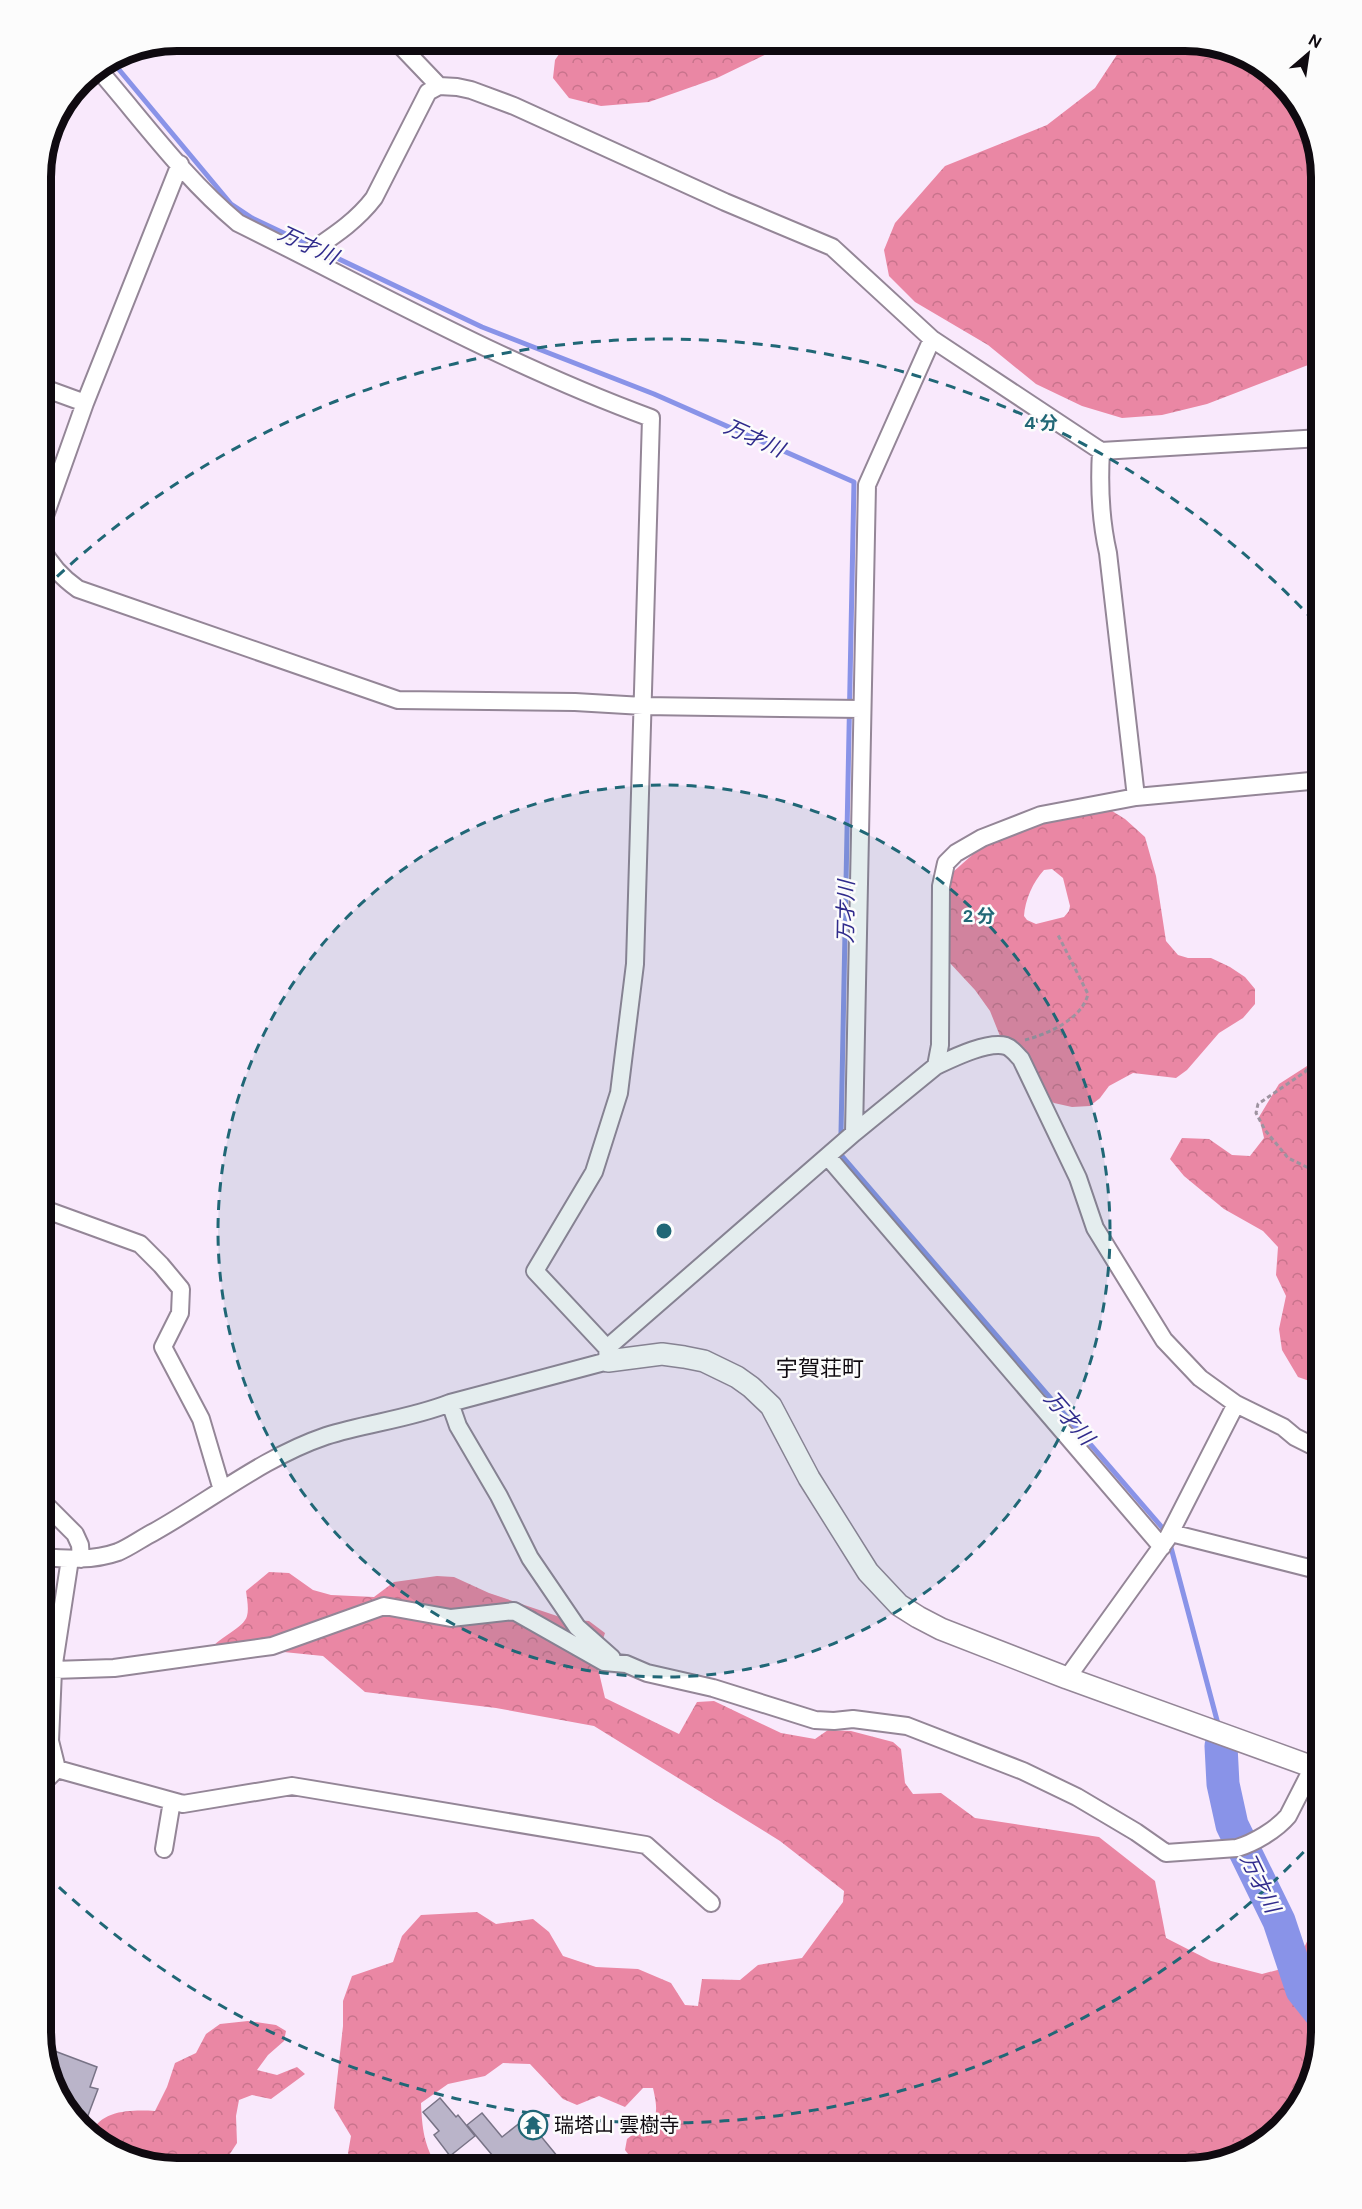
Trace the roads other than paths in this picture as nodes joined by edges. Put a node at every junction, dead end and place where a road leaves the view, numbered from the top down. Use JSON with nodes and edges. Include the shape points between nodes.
{"nodes":[{"id":1,"x":406,"y":51,"type":"edge"},
{"id":2,"x":103,"y":75,"type":"edge"},
{"id":3,"x":439,"y":86,"type":"junction"},
{"id":4,"x":180,"y":164,"type":"junction"},
{"id":5,"x":307,"y":254,"type":"junction"},
{"id":6,"x":932,"y":339,"type":"junction"},
{"id":7,"x":51,"y":391,"type":"edge"},
{"id":8,"x":85,"y":403,"type":"junction"},
{"id":9,"x":1311,"y":439,"type":"edge"},
{"id":10,"x":1101,"y":451,"type":"junction"},
{"id":11,"x":51,"y":499,"type":"edge"},
{"id":12,"x":51,"y":564,"type":"edge"},
{"id":13,"x":643,"y":706,"type":"junction"},
{"id":14,"x":853,"y":709,"type":"junction"},
{"id":15,"x":1311,"y":781,"type":"edge"},
{"id":16,"x":1136,"y":797,"type":"junction"},
{"id":17,"x":936,"y":1066,"type":"junction"},
{"id":18,"x":854,"y":1133,"type":"junction"},
{"id":19,"x":828,"y":1156,"type":"junction"},
{"id":20,"x":51,"y":1212,"type":"edge"},
{"id":21,"x":608,"y":1355,"type":"junction"},
{"id":22,"x":450,"y":1403,"type":"junction"},
{"id":23,"x":1236,"y":1404,"type":"junction"},
{"id":24,"x":1311,"y":1445,"type":"edge"},
{"id":25,"x":222,"y":1490,"type":"junction"},
{"id":26,"x":51,"y":1510,"type":"edge"},
{"id":27,"x":1168,"y":1537,"type":"junction"},
{"id":28,"x":51,"y":1558,"type":"edge"},
{"id":29,"x":76,"y":1559,"type":"junction"},
{"id":30,"x":1311,"y":1568,"type":"edge"},
{"id":31,"x":51,"y":1656,"type":"edge"},
{"id":32,"x":626,"y":1664,"type":"junction"},
{"id":33,"x":51,"y":1671,"type":"edge"},
{"id":34,"x":1067,"y":1678,"type":"junction"},
{"id":35,"x":51,"y":1745,"type":"edge"},
{"id":36,"x":1311,"y":1765,"type":"edge"},
{"id":37,"x":57,"y":1769,"type":"junction"},
{"id":38,"x":51,"y":1775,"type":"edge"},
{"id":39,"x":1311,"y":1777,"type":"edge"},
{"id":40,"x":172,"y":1801,"type":"junction"},
{"id":41,"x":164,"y":1849,"type":"dead end"},
{"id":42,"x":711,"y":1903,"type":"dead end"}],
"edges":[{"from":1,"to":3,"type":"street"},
{"from":2,"to":4,"type":"street"},
{"from":3,"to":5,"type":"street","via":[[428,93],[374,198],[344,230]]},
{"from":3,"to":6,"type":"street","via":[[471,90],[514,106],[831,247]]},
{"from":4,"to":5,"type":"street","via":[[238,223]]},
{"from":4,"to":8,"type":"street"},
{"from":5,"to":13,"type":"street","via":[[441,325],[594,397],[651,418]]},
{"from":6,"to":10,"type":"street"},
{"from":6,"to":14,"type":"street","via":[[867,485]]},
{"from":7,"to":8,"type":"street"},
{"from":8,"to":11,"type":"street"},
{"from":9,"to":10,"type":"street"},
{"from":10,"to":16,"type":"street","via":[[1101,525],[1108,553]]},
{"from":12,"to":13,"type":"street","via":[[78,589],[398,700]]},
{"from":13,"to":14,"type":"street"},
{"from":13,"to":21,"type":"street","via":[[635,964],[619,1093],[594,1172],[535,1271]]},
{"from":14,"to":18,"type":"street"},
{"from":15,"to":16,"type":"street"},
{"from":16,"to":17,"type":"street","via":[[1041,815],[982,838],[948,860],[941,886],[940,1045]]},
{"from":17,"to":18,"type":"street"},
{"from":17,"to":23,"type":"street","via":[[984,1048],[1008,1046],[1020,1059],[1078,1178],[1095,1228],[1164,1340],[1200,1378]]},
{"from":18,"to":19,"type":"street"},
{"from":19,"to":21,"type":"street"},
{"from":19,"to":27,"type":"street"},
{"from":20,"to":25,"type":"street","via":[[140,1244],[181,1289],[180,1313],[163,1347],[201,1419]]},
{"from":21,"to":22,"type":"street"},
{"from":21,"to":34,"type":"street","via":[[662,1354],[704,1360],[737,1377],[771,1407],[809,1479],[868,1572],[899,1605],[941,1629]]},
{"from":22,"to":25,"type":"street","via":[[326,1436]]},
{"from":22,"to":32,"type":"street","via":[[458,1426],[530,1558],[578,1627],[612,1658]]},
{"from":23,"to":24,"type":"street"},
{"from":23,"to":27,"type":"street"},
{"from":25,"to":29,"type":"street","via":[[118,1552]]},
{"from":26,"to":29,"type":"street","via":[[75,1534],[80,1545]]},
{"from":27,"to":30,"type":"street"},
{"from":27,"to":34,"type":"street"},
{"from":28,"to":29,"type":"street"},
{"from":29,"to":31,"type":"street"},
{"from":32,"to":33,"type":"street","via":[[604,1662],[514,1611],[451,1618],[384,1606],[272,1646],[114,1668]]},
{"from":32,"to":39,"type":"street","via":[[815,1720],[853,1719],[907,1726],[1023,1771],[1077,1797],[1166,1853],[1242,1847],[1288,1816]]},
{"from":34,"to":36,"type":"street"},
{"from":35,"to":37,"type":"street"},
{"from":37,"to":38,"type":"street"},
{"from":37,"to":40,"type":"street"},
{"from":40,"to":41,"type":"street"},
{"from":40,"to":42,"type":"street","via":[[183,1804],[292,1786],[646,1845]]}]}
